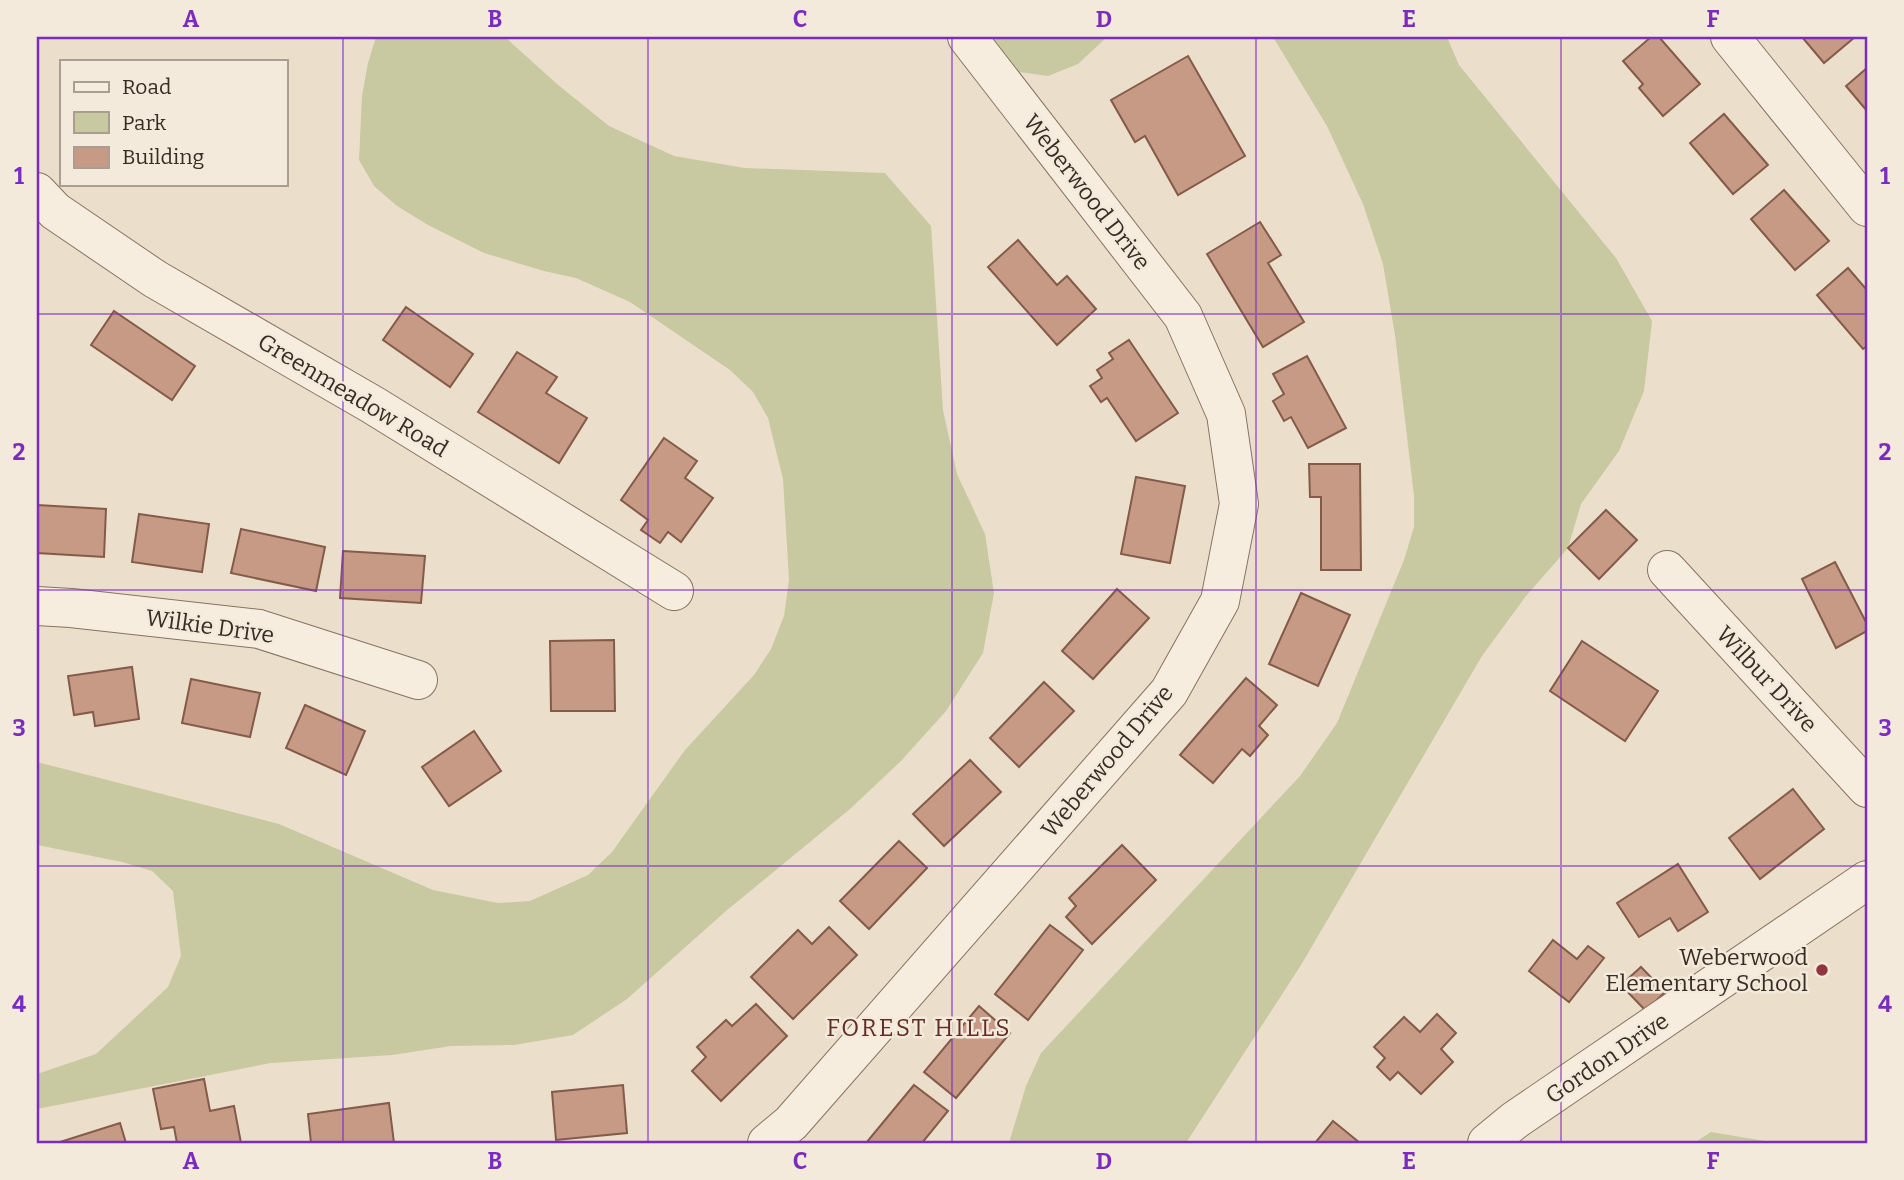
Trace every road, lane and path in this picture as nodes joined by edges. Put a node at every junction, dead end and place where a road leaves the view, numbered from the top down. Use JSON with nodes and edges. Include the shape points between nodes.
{"nodes":[{"id":1,"x":967,"y":37,"type":"edge"},
{"id":2,"x":1730,"y":37,"type":"edge"},
{"id":3,"x":37,"y":192,"type":"edge"},
{"id":4,"x":1867,"y":207,"type":"edge"},
{"id":5,"x":1667,"y":570,"type":"dead end"},
{"id":6,"x":674,"y":592,"type":"dead end"},
{"id":7,"x":37,"y":606,"type":"edge"},
{"id":8,"x":418,"y":680,"type":"dead end"},
{"id":9,"x":1867,"y":789,"type":"edge"},
{"id":10,"x":1867,"y":880,"type":"edge"},
{"id":11,"x":768,"y":1143,"type":"edge"},
{"id":12,"x":1487,"y":1143,"type":"edge"}],
"edges":[{"from":1,"to":11,"type":"street","name":"Weberwood Drive","via":[[1183,316],[1226,414],[1238,504],[1220,601],[1169,692],[791,1123]]},
{"from":2,"to":4,"type":"street"},
{"from":3,"to":6,"type":"street","name":"Greenmeadow Road","via":[[55,211],[155,279],[373,405]]},
{"from":5,"to":9,"type":"street","name":"Wilbur Drive"},
{"from":7,"to":8,"type":"street","name":"Wilkie Drive","via":[[259,629]]},
{"from":10,"to":12,"type":"street","name":"Gordon Drive"}]}
